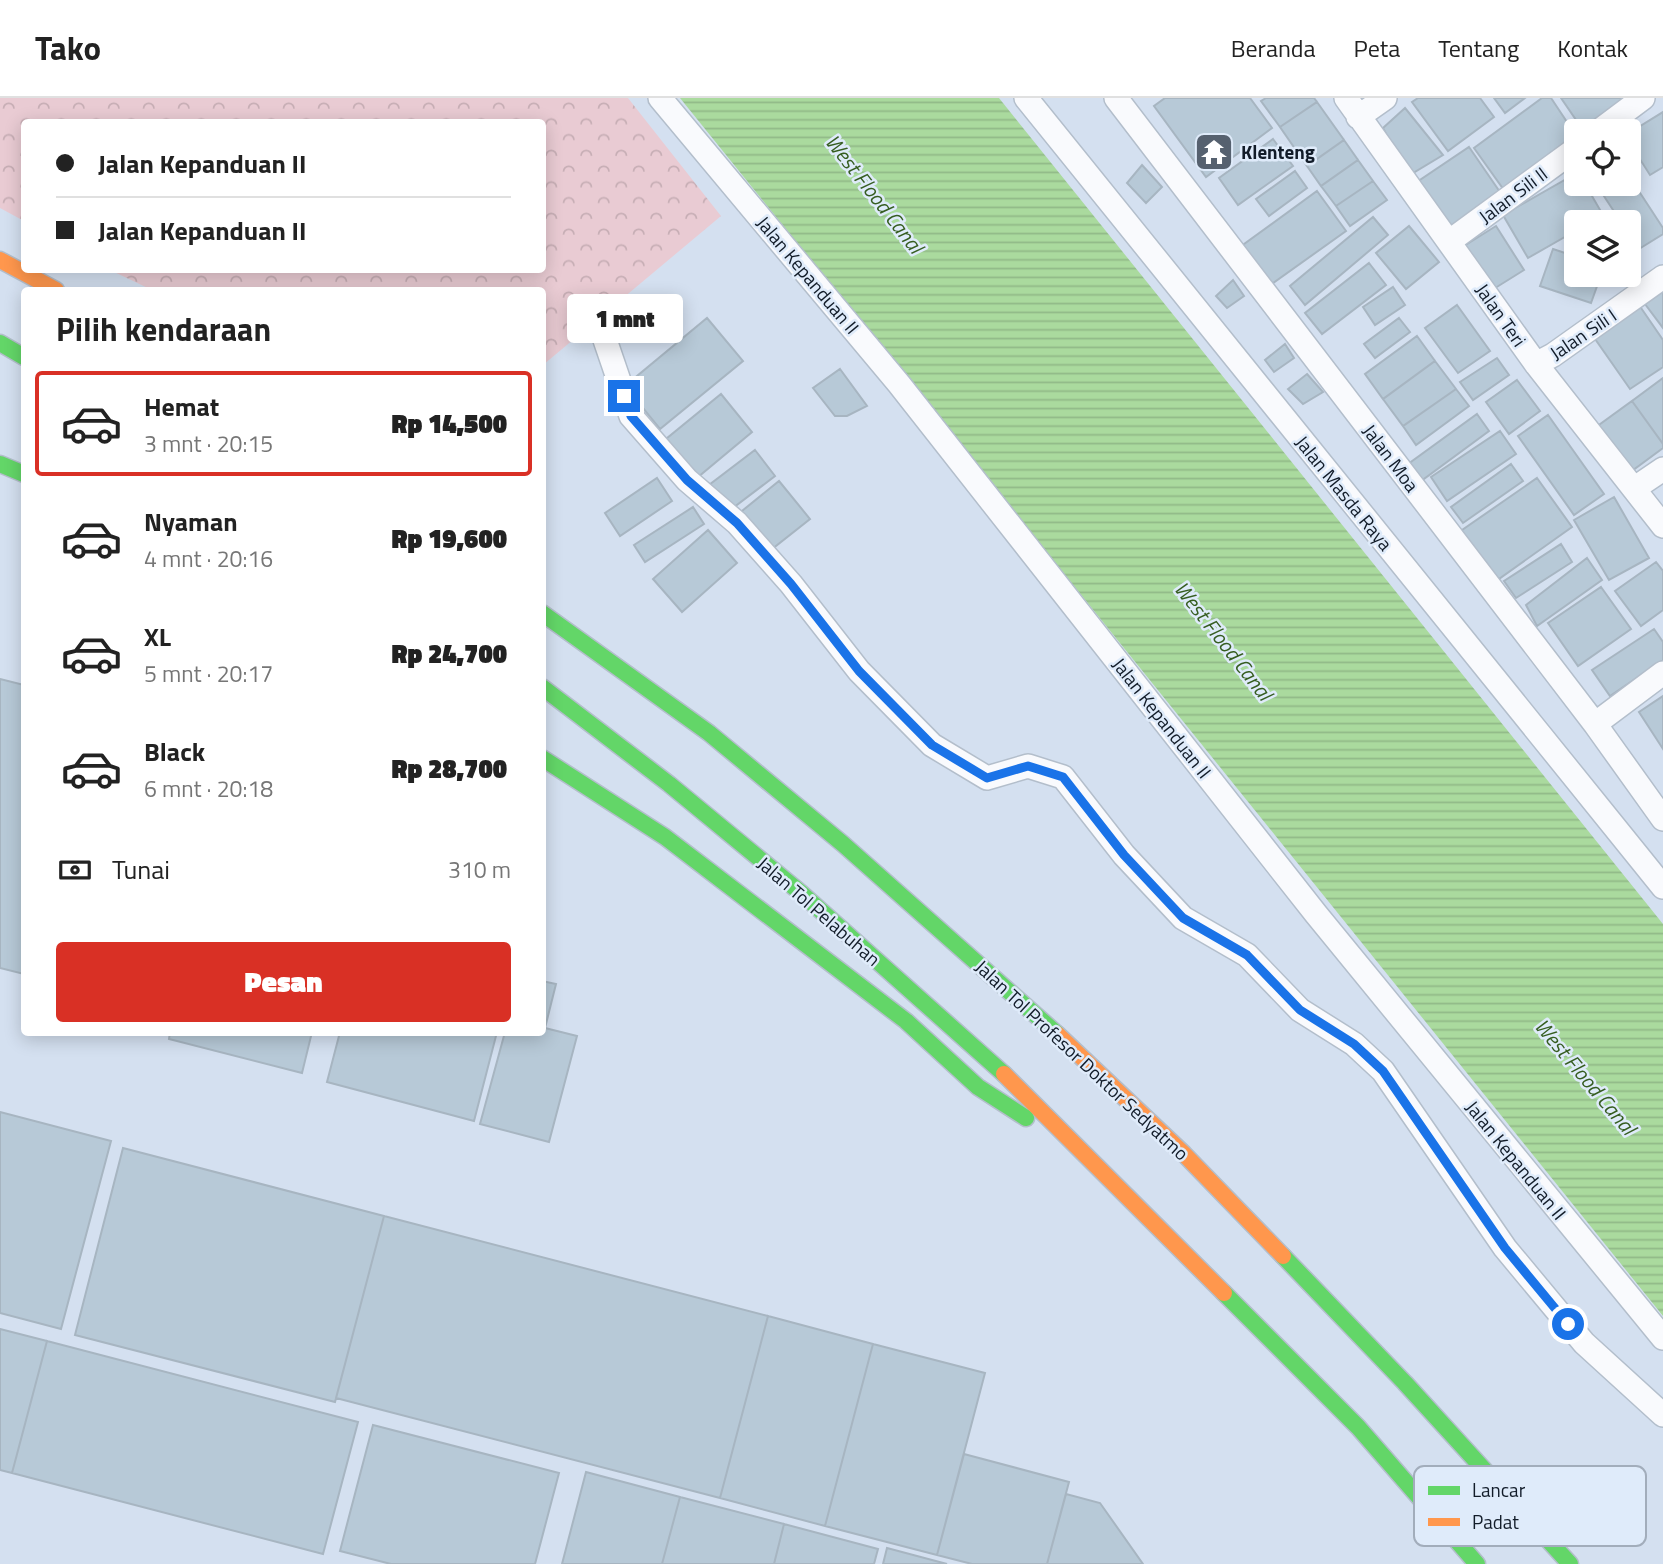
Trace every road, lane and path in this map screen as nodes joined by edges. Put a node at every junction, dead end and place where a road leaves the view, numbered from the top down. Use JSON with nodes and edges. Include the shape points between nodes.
{"nodes":[{"id":1,"x":660,"y":98,"type":"edge"},
{"id":2,"x":1026,"y":98,"type":"edge"},
{"id":3,"x":1385,"y":98,"type":"edge"},
{"id":4,"x":1643,"y":98,"type":"edge"},
{"id":5,"x":1119,"y":99,"type":"edge"},
{"id":6,"x":1352,"y":107,"type":"edge"},
{"id":7,"x":1615,"y":119,"type":"edge"},
{"id":8,"x":1564,"y":158,"type":"edge"},
{"id":9,"x":1450,"y":241,"type":"junction"},
{"id":10,"x":0,"y":260,"type":"edge"},
{"id":11,"x":21,"y":271,"type":"edge"},
{"id":12,"x":24,"y":273,"type":"edge"},
{"id":13,"x":50,"y":273,"type":"edge"},
{"id":14,"x":1663,"y":277,"type":"edge"},
{"id":15,"x":50,"y":287,"type":"edge"},
{"id":16,"x":63,"y":287,"type":"edge"},
{"id":17,"x":603,"y":334,"type":"dead end"},
{"id":18,"x":0,"y":344,"type":"edge"},
{"id":19,"x":21,"y":355,"type":"edge"},
{"id":20,"x":1535,"y":364,"type":"junction"},
{"id":21,"x":0,"y":464,"type":"edge"},
{"id":22,"x":1663,"y":469,"type":"edge"},
{"id":23,"x":21,"y":473,"type":"edge"},
{"id":24,"x":1635,"y":488,"type":"junction"},
{"id":25,"x":1663,"y":526,"type":"edge"},
{"id":26,"x":546,"y":616,"type":"edge"},
{"id":27,"x":1663,"y":673,"type":"edge"},
{"id":28,"x":546,"y":690,"type":"edge"},
{"id":29,"x":1595,"y":724,"type":"junction"},
{"id":30,"x":546,"y":761,"type":"edge"},
{"id":31,"x":1663,"y":819,"type":"edge"},
{"id":32,"x":1663,"y":887,"type":"edge"},
{"id":33,"x":1081,"y":1153,"type":"junction"},
{"id":34,"x":1663,"y":1338,"type":"edge"},
{"id":35,"x":1663,"y":1415,"type":"edge"},
{"id":36,"x":1481,"y":1466,"type":"edge"},
{"id":37,"x":1414,"y":1491,"type":"edge"},
{"id":38,"x":1461,"y":1546,"type":"edge"},
{"id":39,"x":1554,"y":1546,"type":"edge"},
{"id":40,"x":1476,"y":1564,"type":"edge"},
{"id":41,"x":1570,"y":1564,"type":"edge"}],
"edges":[{"from":1,"to":34,"type":"street","name":"Jalan Kepanduan II","via":[[899,384],[1325,925]]},
{"from":2,"to":32,"type":"street","name":"Jalan Masda Raya"},
{"from":3,"to":6,"type":"street"},
{"from":4,"to":7,"type":"street"},
{"from":5,"to":29,"type":"street","name":"Jalan Moa"},
{"from":6,"to":9,"type":"street","name":"Jalan Teri"},
{"from":8,"to":9,"type":"street","name":"Jalan Sili II"},
{"from":9,"to":20,"type":"street","name":"Jalan Teri"},
{"from":10,"to":11,"type":"highway"},
{"from":12,"to":15,"type":"highway"},
{"from":13,"to":16,"type":"highway"},
{"from":14,"to":20,"type":"street","name":"Jalan Sili I"},
{"from":17,"to":35,"type":"street","via":[[631,416],[687,480],[737,523],[859,671],[932,745],[987,778],[1028,766],[1063,777],[1124,855],[1183,918],[1247,955],[1300,1010],[1354,1044],[1383,1071],[1505,1248],[1584,1343]]},
{"from":18,"to":19,"type":"highway"},
{"from":20,"to":24,"type":"street","name":"Jalan Teri"},
{"from":21,"to":23,"type":"highway"},
{"from":22,"to":24,"type":"street"},
{"from":24,"to":25,"type":"street","name":"Jalan Teri"},
{"from":26,"to":36,"type":"highway","name":"Jalan Tol Profesor Doktor Sedyatmo","via":[[719,742],[843,844],[1041,1019],[1184,1154]]},
{"from":27,"to":29,"type":"street"},
{"from":28,"to":33,"type":"highway","name":"Jalan Tol Pelabuhan","via":[[801,893],[997,1067]]},
{"from":29,"to":31,"type":"street","name":"Jalan Moa"},
{"from":30,"to":33,"type":"highway","via":[[665,837],[906,1021],[978,1087]]},
{"from":33,"to":37,"type":"highway","via":[[1359,1427]]},
{"from":38,"to":40,"type":"highway"},
{"from":39,"to":41,"type":"highway","name":"Jalan Tol Profesor Doktor Sedyatmo"}]}
